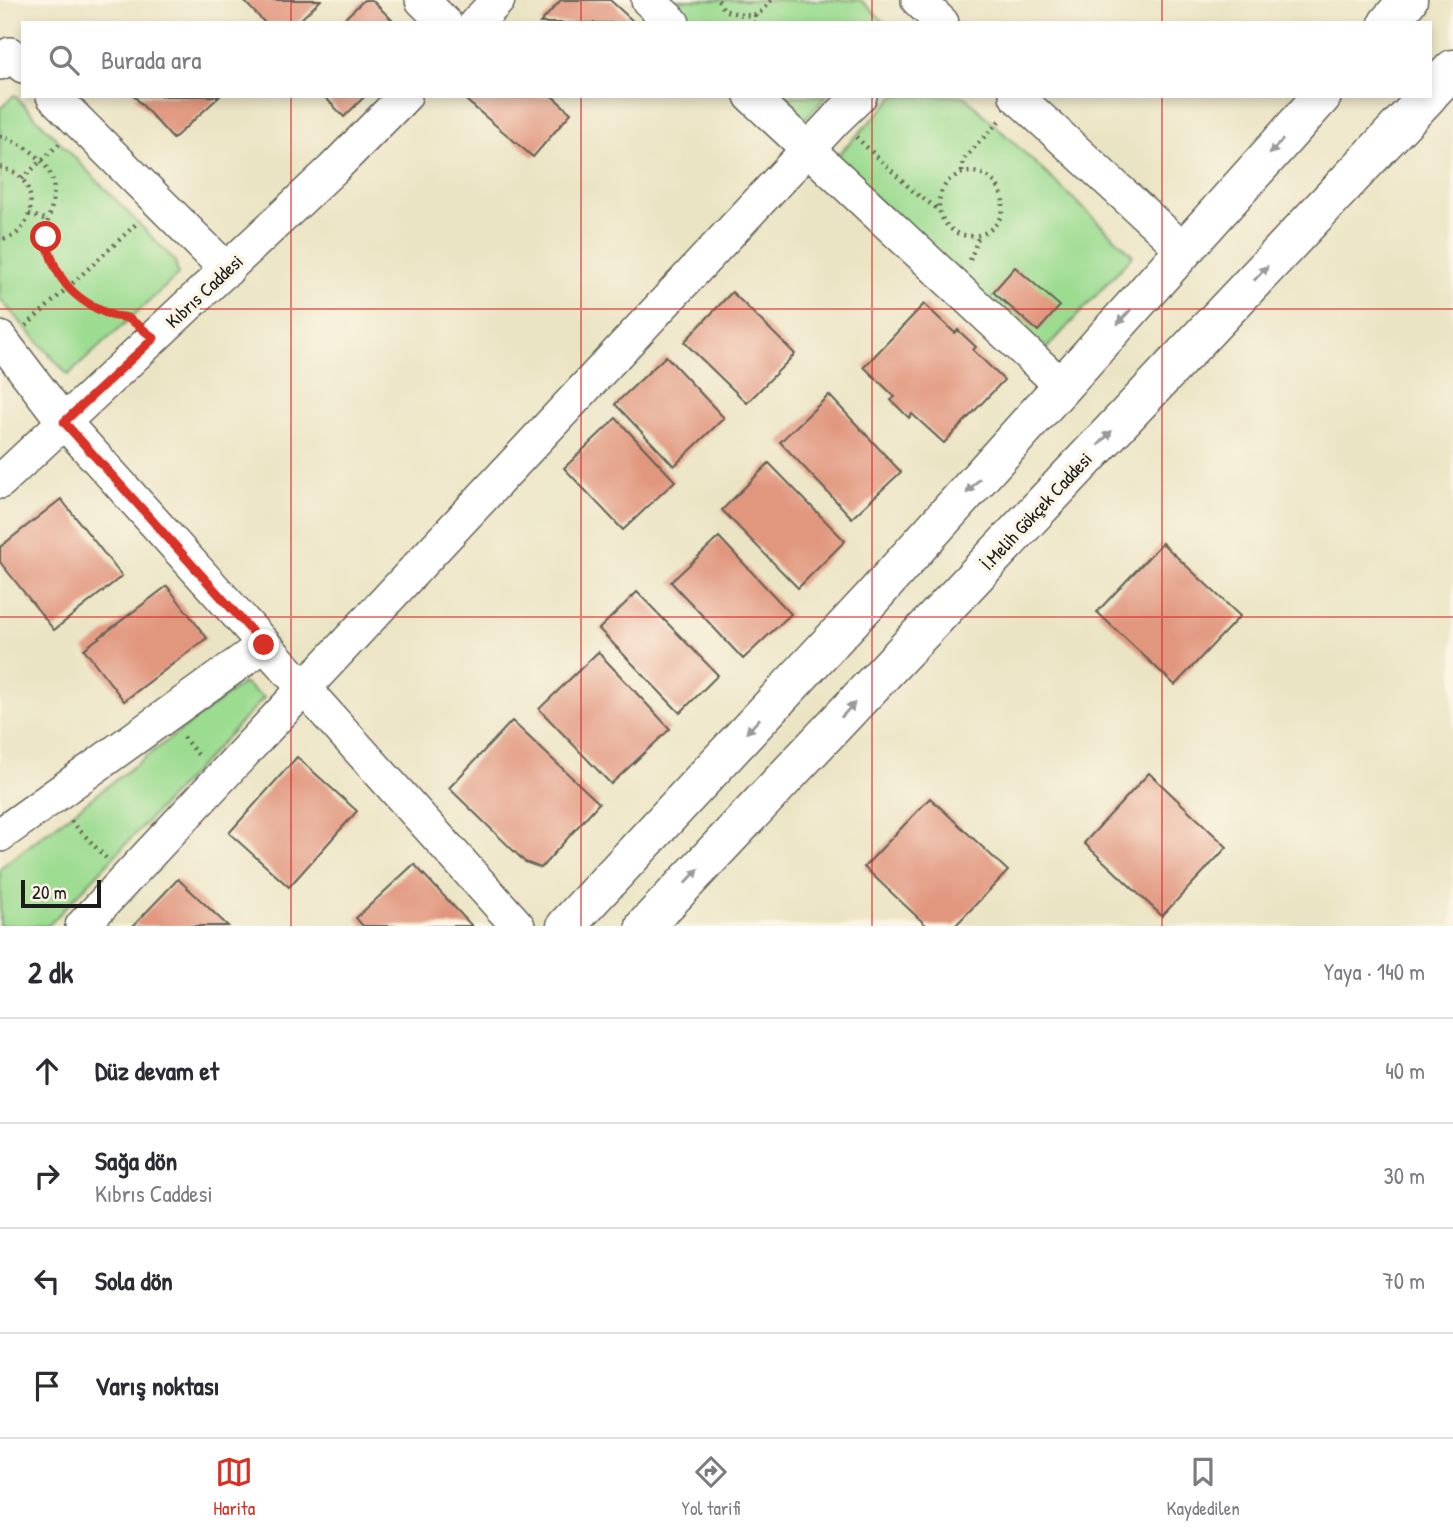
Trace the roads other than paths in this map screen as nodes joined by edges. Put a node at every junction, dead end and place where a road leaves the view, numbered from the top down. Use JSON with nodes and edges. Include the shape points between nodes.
{"nodes":[{"id":1,"x":422,"y":0,"type":"edge"},
{"id":2,"x":498,"y":0,"type":"edge"},
{"id":3,"x":648,"y":0,"type":"edge"},
{"id":4,"x":1408,"y":0,"type":"edge"},
{"id":5,"x":443,"y":21,"type":"edge"},
{"id":6,"x":479,"y":21,"type":"edge"},
{"id":7,"x":671,"y":21,"type":"edge"},
{"id":8,"x":1390,"y":21,"type":"edge"},
{"id":9,"x":1453,"y":69,"type":"edge"},
{"id":10,"x":1432,"y":92,"type":"edge"},
{"id":11,"x":55,"y":98,"type":"edge"},
{"id":12,"x":403,"y":98,"type":"edge"},
{"id":13,"x":753,"y":98,"type":"edge"},
{"id":14,"x":1018,"y":98,"type":"edge"},
{"id":15,"x":1320,"y":98,"type":"edge"},
{"id":16,"x":1426,"y":98,"type":"edge"},
{"id":17,"x":848,"y":107,"type":"edge"},
{"id":18,"x":808,"y":149,"type":"junction"},
{"id":19,"x":1184,"y":250,"type":"junction"},
{"id":20,"x":227,"y":270,"type":"junction"},
{"id":21,"x":2,"y":341,"type":"edge"},
{"id":22,"x":1062,"y":386,"type":"junction"},
{"id":23,"x":64,"y":422,"type":"junction"},
{"id":24,"x":0,"y":482,"type":"edge"},
{"id":25,"x":264,"y":645,"type":"junction"},
{"id":26,"x":303,"y":688,"type":"junction"},
{"id":27,"x":0,"y":835,"type":"edge"},
{"id":28,"x":82,"y":926,"type":"edge"},
{"id":29,"x":518,"y":926,"type":"edge"},
{"id":30,"x":566,"y":926,"type":"edge"},
{"id":31,"x":645,"y":926,"type":"edge"}],
"edges":[{"from":1,"to":5,"type":"street"},
{"from":2,"to":6,"type":"street"},
{"from":3,"to":7,"type":"street"},
{"from":4,"to":8,"type":"main road"},
{"from":9,"to":10,"type":"main road","name":"İ.Melih Gökçek Caddesi"},
{"from":11,"to":20,"type":"street"},
{"from":12,"to":20,"type":"street","name":"Kıbrıs Caddesi"},
{"from":13,"to":18,"type":"street"},
{"from":14,"to":19,"type":"street"},
{"from":15,"to":19,"type":"main road","one_way":true},
{"from":31,"to":16,"type":"main road","name":"İ.Melih Gökçek Caddesi","one_way":true},
{"from":17,"to":18,"type":"street"},
{"from":18,"to":22,"type":"street"},
{"from":18,"to":26,"type":"street"},
{"from":19,"to":22,"type":"main road","one_way":true},
{"from":20,"to":23,"type":"street","name":"Kıbrıs Caddesi"},
{"from":21,"to":23,"type":"street"},
{"from":22,"to":30,"type":"main road","one_way":true},
{"from":23,"to":24,"type":"street","name":"Kıbrıs Caddesi"},
{"from":23,"to":25,"type":"street"},
{"from":25,"to":26,"type":"street"},
{"from":25,"to":27,"type":"street"},
{"from":26,"to":28,"type":"street"},
{"from":26,"to":29,"type":"street"}]}
